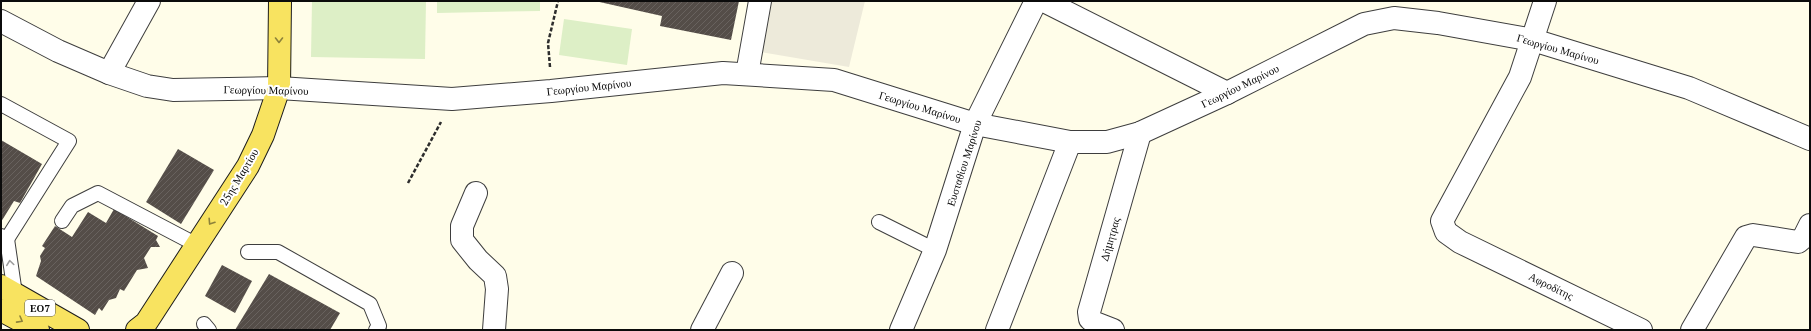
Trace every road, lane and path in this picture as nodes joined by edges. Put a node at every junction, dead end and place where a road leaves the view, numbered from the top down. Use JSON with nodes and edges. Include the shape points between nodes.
{"nodes":[{"id":1,"x":149,"y":1,"type":"edge"},
{"id":2,"x":280,"y":1,"type":"edge"},
{"id":3,"x":558,"y":1,"type":"edge"},
{"id":4,"x":760,"y":1,"type":"edge"},
{"id":5,"x":1036,"y":1,"type":"edge"},
{"id":6,"x":1044,"y":1,"type":"edge"},
{"id":7,"x":1546,"y":1,"type":"edge"},
{"id":8,"x":1,"y":20,"type":"edge"},
{"id":9,"x":1532,"y":40,"type":"junction"},
{"id":10,"x":109,"y":74,"type":"junction"},
{"id":11,"x":747,"y":74,"type":"junction"},
{"id":12,"x":279,"y":88,"type":"junction"},
{"id":13,"x":551,"y":91,"type":"junction"},
{"id":14,"x":1227,"y":93,"type":"junction"},
{"id":15,"x":452,"y":99,"type":"junction"},
{"id":16,"x":1,"y":104,"type":"edge"},
{"id":17,"x":975,"y":124,"type":"junction"},
{"id":18,"x":1140,"y":133,"type":"junction"},
{"id":19,"x":1810,"y":139,"type":"edge"},
{"id":20,"x":1070,"y":142,"type":"junction"},
{"id":21,"x":408,"y":183,"type":"dead end"},
{"id":22,"x":476,"y":193,"type":"dead end"},
{"id":23,"x":62,"y":221,"type":"dead end"},
{"id":24,"x":878,"y":222,"type":"dead end"},
{"id":25,"x":1810,"y":225,"type":"edge"},
{"id":26,"x":4,"y":238,"type":"edge"},
{"id":27,"x":197,"y":245,"type":"junction"},
{"id":28,"x":935,"y":250,"type":"junction"},
{"id":29,"x":248,"y":252,"type":"dead end"},
{"id":30,"x":732,"y":273,"type":"dead end"},
{"id":31,"x":6,"y":297,"type":"edge"},
{"id":32,"x":143,"y":328,"type":"edge"},
{"id":33,"x":38,"y":330,"type":"edge"},
{"id":34,"x":78,"y":330,"type":"edge"},
{"id":35,"x":376,"y":330,"type":"edge"},
{"id":36,"x":494,"y":330,"type":"edge"},
{"id":37,"x":702,"y":330,"type":"edge"},
{"id":38,"x":901,"y":330,"type":"edge"},
{"id":39,"x":997,"y":330,"type":"edge"},
{"id":40,"x":1114,"y":330,"type":"edge"},
{"id":41,"x":1641,"y":330,"type":"edge"},
{"id":42,"x":1692,"y":330,"type":"edge"}],
"edges":[{"from":1,"to":10,"type":"street"},
{"from":2,"to":12,"type":"main road","name":"25ης Μαρτίου","one_way":true},
{"from":3,"to":13,"type":"path","via":[[548,43]]},
{"from":4,"to":11,"type":"street"},
{"from":5,"to":17,"type":"street","name":"Ευσταθίου Μαρίνου"},
{"from":6,"to":14,"type":"street"},
{"from":7,"to":9,"type":"street"},
{"from":8,"to":10,"type":"street","name":"Γεωργίου Μαρίνου","via":[[58,51]]},
{"from":9,"to":14,"type":"street","name":"Γεωργίου Μαρίνου","via":[[1394,18],[1364,24]]},
{"from":9,"to":19,"type":"street","name":"Γεωργίου Μαρίνου","via":[[1689,88]]},
{"from":9,"to":41,"type":"street","name":"Αφροδίτης","via":[[1520,77],[1442,222],[1446,232],[1460,242]]},
{"from":10,"to":12,"type":"street","name":"Γεωργίου Μαρίνου","via":[[148,86],[173,90]]},
{"from":11,"to":13,"type":"street","name":"Γεωργίου Μαρίνου","via":[[723,73]]},
{"from":11,"to":17,"type":"street","name":"Γεωργίου Μαρίνου","via":[[834,80]]},
{"from":12,"to":15,"type":"street","name":"Γεωργίου Μαρίνου"},
{"from":12,"to":27,"type":"main road","name":"25ης Μαρτίου","one_way":true,"via":[[263,135],[248,166]]},
{"from":13,"to":15,"type":"street","name":"Γεωργίου Μαρίνου"},
{"from":14,"to":18,"type":"street","name":"Γεωργίου Μαρίνου"},
{"from":15,"to":21,"type":"path"},
{"from":16,"to":26,"type":"lane","via":[[69,141]]},
{"from":17,"to":20,"type":"street","name":"Γεωργίου Μαρίνου"},
{"from":17,"to":28,"type":"street","name":"Ευσταθίου Μαρίνου"},
{"from":18,"to":20,"type":"street","name":"Γεωργίου Μαρίνου","via":[[1107,142]]},
{"from":18,"to":40,"type":"street","name":"Δήμητρας","via":[[1089,312],[1090,319],[1096,324]]},
{"from":20,"to":39,"type":"street"},
{"from":22,"to":36,"type":"street","via":[[462,226],[462,240],[495,276],[497,289]]},
{"from":23,"to":27,"type":"lane","via":[[72,206],[98,193]]},
{"from":24,"to":28,"type":"lane"},
{"from":25,"to":42,"type":"street","via":[[1804,238],[1798,242],[1753,235],[1746,237]]},
{"from":31,"to":26,"type":"lane","one_way":true},
{"from":27,"to":32,"type":"main road","name":"25ης Μαρτίου"},
{"from":28,"to":38,"type":"street","name":"Ευσταθίου Μαρίνου"},
{"from":29,"to":35,"type":"lane","via":[[278,252],[370,304],[379,326]]},
{"from":30,"to":37,"type":"street"},
{"from":31,"to":33,"type":"main road","number":"ΕΟ7","one_way":true},
{"from":31,"to":34,"type":"main road","number":"ΕΟ7"}]}
